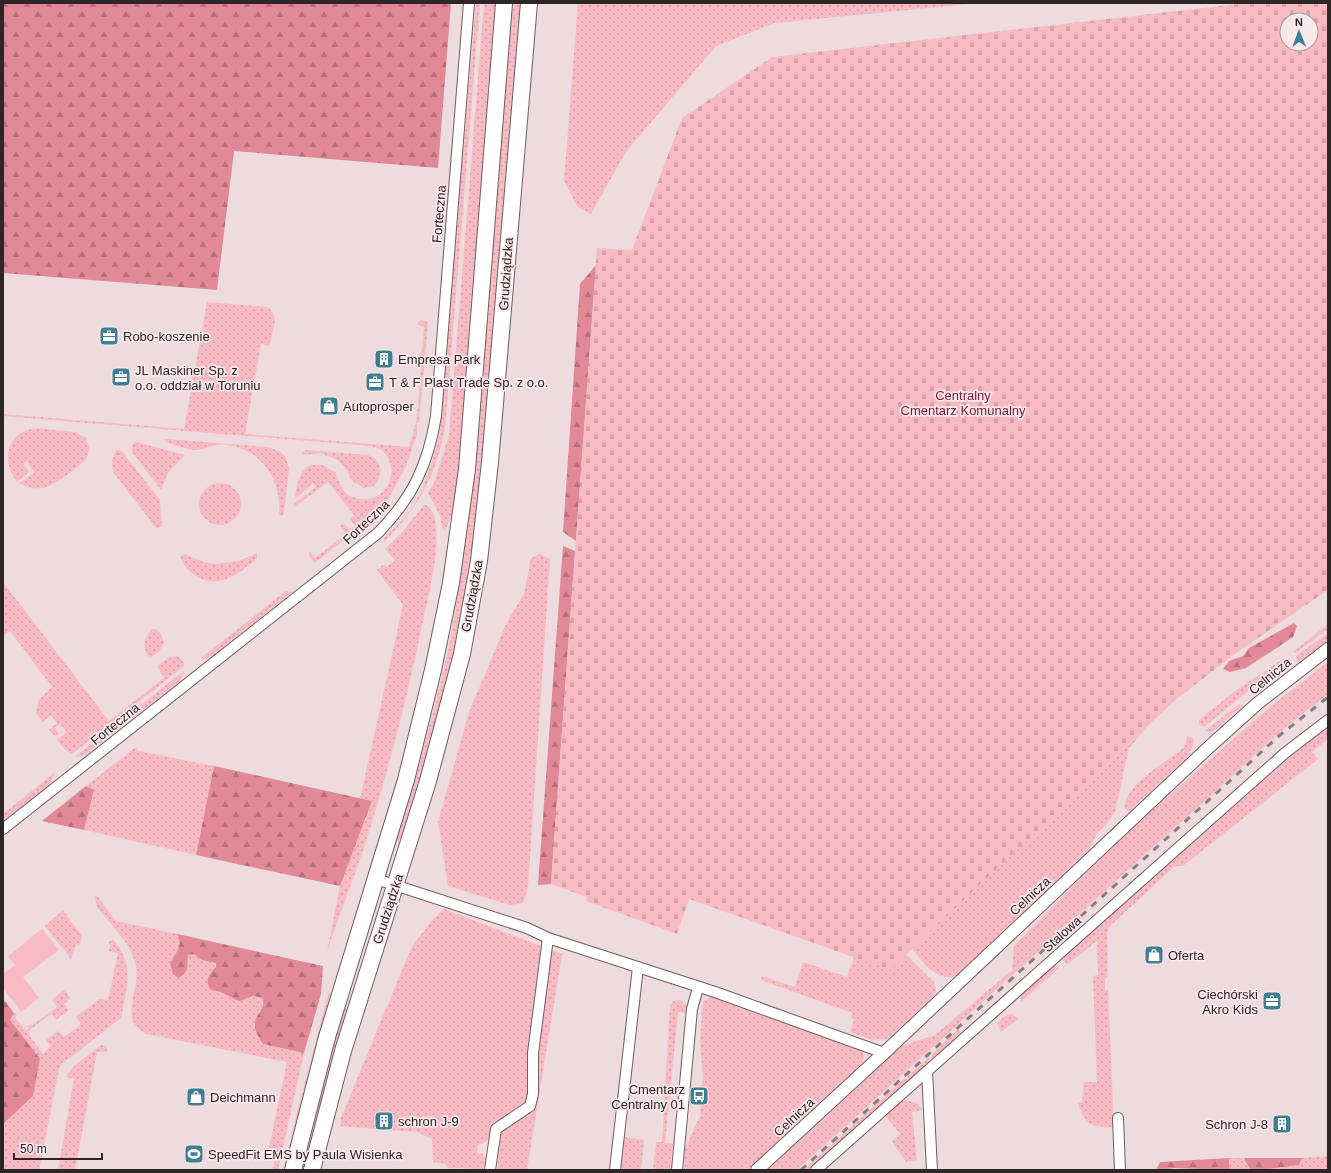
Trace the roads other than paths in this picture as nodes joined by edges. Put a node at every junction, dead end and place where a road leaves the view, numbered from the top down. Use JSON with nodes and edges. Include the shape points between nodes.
{"nodes":[{"id":1,"x":469,"y":3,"type":"edge"},
{"id":2,"x":504,"y":3,"type":"edge"},
{"id":3,"x":529,"y":3,"type":"edge"},
{"id":4,"x":1328,"y":649,"type":"edge"},
{"id":5,"x":1328,"y":720,"type":"edge"},
{"id":6,"x":3,"y":829,"type":"edge"},
{"id":7,"x":376,"y":879,"type":"junction"},
{"id":8,"x":395,"y":885,"type":"junction"},
{"id":9,"x":548,"y":938,"type":"junction"},
{"id":10,"x":638,"y":967,"type":"junction"},
{"id":11,"x":698,"y":988,"type":"junction"},
{"id":12,"x":884,"y":1053,"type":"junction"},
{"id":13,"x":927,"y":1072,"type":"junction"},
{"id":14,"x":1118,"y":1118,"type":"dead end"},
{"id":15,"x":294,"y":1170,"type":"edge"},
{"id":16,"x":312,"y":1170,"type":"edge"},
{"id":17,"x":490,"y":1170,"type":"edge"},
{"id":18,"x":615,"y":1170,"type":"edge"},
{"id":19,"x":677,"y":1170,"type":"edge"},
{"id":20,"x":758,"y":1170,"type":"edge"},
{"id":21,"x":816,"y":1170,"type":"edge"},
{"id":22,"x":932,"y":1170,"type":"edge"},
{"id":23,"x":1120,"y":1170,"type":"edge"}],
"edges":[{"from":1,"to":6,"type":"street","name":"Forteczna","via":[[436,416],[428,454],[418,480],[402,506],[378,533]]},
{"from":2,"to":7,"type":"main road","name":"Grudziądzka","via":[[467,469],[456,553],[432,677],[406,780]]},
{"from":3,"to":8,"type":"main road","name":"Grudziądzka","via":[[494,423],[479,561],[453,692]]},
{"from":4,"to":12,"type":"street","name":"Celnicza","via":[[1258,703],[1209,747]]},
{"from":5,"to":13,"type":"street","name":"Stalowa","via":[[1285,753]]},
{"from":7,"to":8,"type":"street"},
{"from":7,"to":15,"type":"main road","name":"Grudziądzka","via":[[327,1037]]},
{"from":8,"to":9,"type":"street","via":[[527,928]]},
{"from":8,"to":16,"type":"main road","name":"Grudziądzka","via":[[343,1051]]},
{"from":9,"to":10,"type":"street"},
{"from":9,"to":17,"type":"street","via":[[533,1053],[533,1094],[530,1106],[496,1129]]},
{"from":10,"to":11,"type":"street"},
{"from":10,"to":18,"type":"street"},
{"from":11,"to":12,"type":"street"},
{"from":11,"to":19,"type":"street","via":[[692,1009]]},
{"from":12,"to":20,"type":"street","name":"Celnicza"},
{"from":13,"to":21,"type":"street","name":"Stalowa"},
{"from":13,"to":22,"type":"street"},
{"from":14,"to":23,"type":"street"}]}
